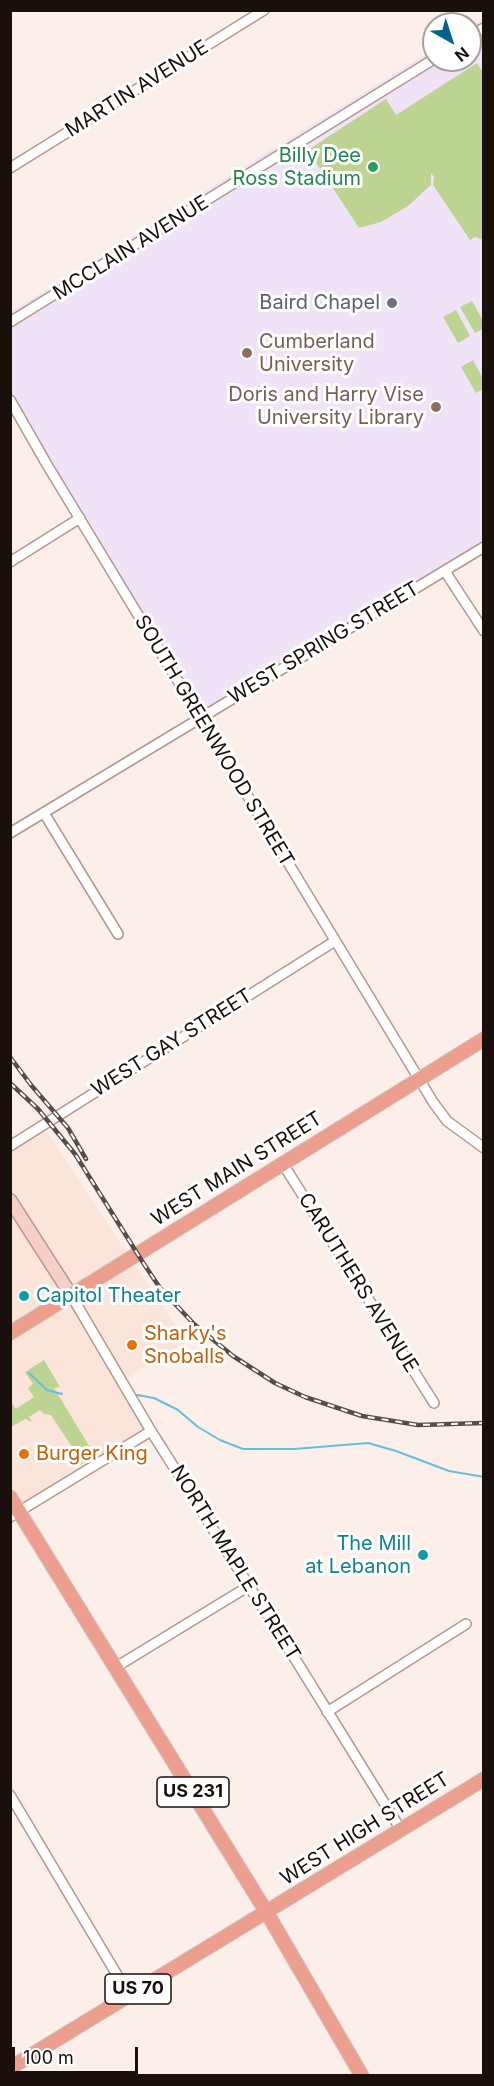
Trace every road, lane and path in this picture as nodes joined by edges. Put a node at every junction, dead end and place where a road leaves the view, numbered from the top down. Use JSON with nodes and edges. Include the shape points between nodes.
{"nodes":[{"id":1,"x":264,"y":10,"type":"edge"},
{"id":2,"x":422,"y":66,"type":"edge"},
{"id":3,"x":10,"y":168,"type":"edge"},
{"id":4,"x":10,"y":322,"type":"edge"},
{"id":5,"x":10,"y":400,"type":"edge"},
{"id":6,"x":80,"y":518,"type":"junction"},
{"id":7,"x":483,"y":547,"type":"edge"},
{"id":8,"x":10,"y":562,"type":"edge"},
{"id":9,"x":446,"y":570,"type":"junction"},
{"id":10,"x":483,"y":631,"type":"edge"},
{"id":11,"x":200,"y":718,"type":"junction"},
{"id":12,"x":44,"y":813,"type":"junction"},
{"id":13,"x":10,"y":833,"type":"edge"},
{"id":14,"x":118,"y":934,"type":"dead end"},
{"id":15,"x":334,"y":941,"type":"junction"},
{"id":16,"x":483,"y":1040,"type":"edge"},
{"id":17,"x":420,"y":1079,"type":"junction"},
{"id":18,"x":10,"y":1146,"type":"edge"},
{"id":19,"x":483,"y":1148,"type":"edge"},
{"id":20,"x":283,"y":1164,"type":"junction"},
{"id":21,"x":10,"y":1200,"type":"edge"},
{"id":22,"x":71,"y":1295,"type":"junction"},
{"id":23,"x":10,"y":1333,"type":"edge"},
{"id":24,"x":434,"y":1403,"type":"dead end"},
{"id":25,"x":151,"y":1431,"type":"junction"},
{"id":26,"x":10,"y":1497,"type":"edge"},
{"id":27,"x":15,"y":1514,"type":"edge"},
{"id":28,"x":249,"y":1586,"type":"junction"},
{"id":29,"x":466,"y":1624,"type":"dead end"},
{"id":30,"x":116,"y":1667,"type":"junction"},
{"id":31,"x":327,"y":1712,"type":"junction"},
{"id":32,"x":483,"y":1779,"type":"edge"},
{"id":33,"x":12,"y":1801,"type":"edge"},
{"id":34,"x":400,"y":1830,"type":"junction"},
{"id":35,"x":267,"y":1913,"type":"junction"},
{"id":36,"x":129,"y":1995,"type":"junction"},
{"id":37,"x":10,"y":2068,"type":"edge"},
{"id":38,"x":357,"y":2074,"type":"edge"}],
"edges":[{"from":1,"to":3,"type":"street","name":"MARTIN AVENUE"},
{"from":2,"to":4,"type":"street","name":"MCCLAIN AVENUE"},
{"from":5,"to":6,"type":"street","name":"SOUTH GREENWOOD STREET"},
{"from":6,"to":8,"type":"street"},
{"from":6,"to":11,"type":"street","name":"SOUTH GREENWOOD STREET"},
{"from":7,"to":9,"type":"street","name":"WEST SPRING STREET"},
{"from":9,"to":10,"type":"street"},
{"from":9,"to":11,"type":"street","name":"WEST SPRING STREET"},
{"from":11,"to":12,"type":"street","name":"WEST SPRING STREET"},
{"from":11,"to":15,"type":"street","name":"SOUTH GREENWOOD STREET"},
{"from":12,"to":13,"type":"street","name":"WEST SPRING STREET"},
{"from":12,"to":14,"type":"street"},
{"from":15,"to":17,"type":"street","name":"SOUTH GREENWOOD STREET"},
{"from":15,"to":18,"type":"street","name":"WEST GAY STREET"},
{"from":16,"to":17,"type":"main road","name":"WEST MAIN STREET"},
{"from":17,"to":19,"type":"street","name":"SOUTH GREENWOOD STREET","via":[[447,1121]]},
{"from":17,"to":20,"type":"main road","name":"WEST MAIN STREET"},
{"from":20,"to":22,"type":"main road","name":"WEST MAIN STREET"},
{"from":20,"to":24,"type":"street","name":"CARUTHERS AVENUE"},
{"from":21,"to":22,"type":"street"},
{"from":22,"to":23,"type":"main road","name":"WEST MAIN STREET"},
{"from":22,"to":25,"type":"street","name":"NORTH MAPLE STREET"},
{"from":25,"to":27,"type":"street"},
{"from":25,"to":28,"type":"street","name":"NORTH MAPLE STREET"},
{"from":26,"to":27,"type":"main road","number":"US 231"},
{"from":27,"to":30,"type":"main road","number":"US 231"},
{"from":28,"to":30,"type":"street"},
{"from":28,"to":31,"type":"street","name":"NORTH MAPLE STREET"},
{"from":29,"to":31,"type":"street"},
{"from":30,"to":35,"type":"main road","number":"US 231"},
{"from":31,"to":34,"type":"street","name":"NORTH MAPLE STREET"},
{"from":32,"to":34,"type":"main road","name":"WEST HIGH STREET","number":"US 70"},
{"from":33,"to":36,"type":"street"},
{"from":34,"to":35,"type":"main road","name":"WEST HIGH STREET","number":"US 70"},
{"from":35,"to":36,"type":"main road","number":"US 70"},
{"from":35,"to":38,"type":"main road","number":"US 231"},
{"from":36,"to":37,"type":"main road","number":"US 70"}]}
